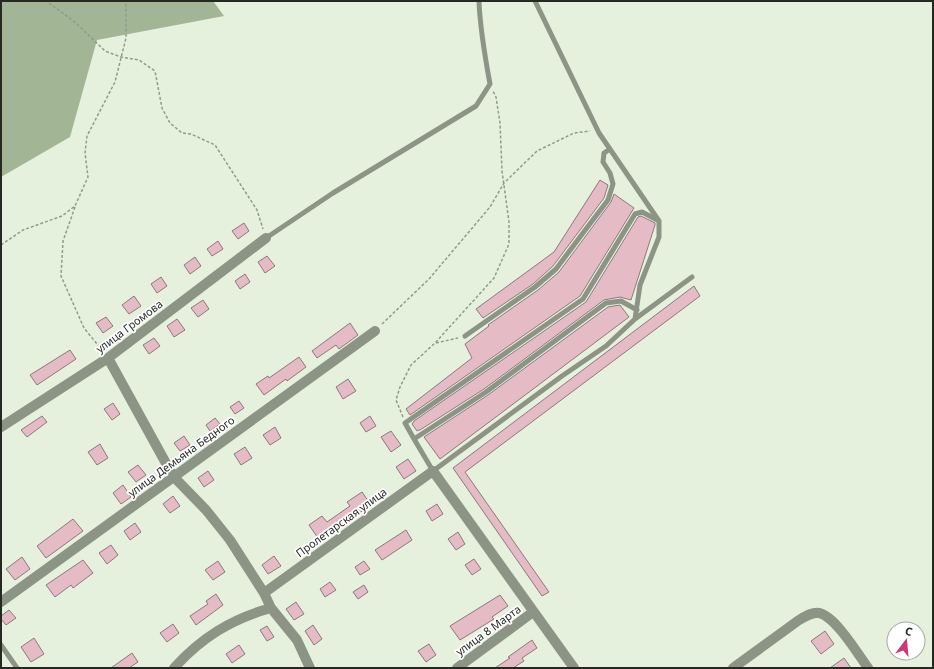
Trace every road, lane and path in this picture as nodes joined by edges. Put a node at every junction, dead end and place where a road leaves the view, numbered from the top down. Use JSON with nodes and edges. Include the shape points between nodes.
{"nodes":[{"id":1,"x":126,"y":1,"type":"edge"},
{"id":2,"x":479,"y":1,"type":"edge"},
{"id":3,"x":535,"y":1,"type":"edge"},
{"id":4,"x":49,"y":4,"type":"dead end"},
{"id":5,"x":121,"y":57,"type":"junction"},
{"id":6,"x":490,"y":84,"type":"junction"},
{"id":7,"x":598,"y":130,"type":"junction"},
{"id":8,"x":610,"y":149,"type":"junction"},
{"id":9,"x":504,"y":183,"type":"junction"},
{"id":10,"x":75,"y":206,"type":"junction"},
{"id":11,"x":659,"y":220,"type":"junction"},
{"id":12,"x":266,"y":238,"type":"junction"},
{"id":13,"x":1,"y":245,"type":"edge"},
{"id":14,"x":692,"y":276,"type":"dead end"},
{"id":15,"x":637,"y":310,"type":"junction"},
{"id":16,"x":635,"y":319,"type":"junction"},
{"id":17,"x":375,"y":331,"type":"joint"},
{"id":18,"x":466,"y":336,"type":"joint"},
{"id":19,"x":435,"y":343,"type":"junction"},
{"id":20,"x":108,"y":358,"type":"junction"},
{"id":21,"x":405,"y":423,"type":"junction"},
{"id":22,"x":1,"y":427,"type":"edge"},
{"id":23,"x":414,"y":439,"type":"junction"},
{"id":24,"x":433,"y":471,"type":"junction"},
{"id":25,"x":173,"y":476,"type":"junction"},
{"id":26,"x":264,"y":593,"type":"junction"},
{"id":27,"x":1,"y":602,"type":"edge"},
{"id":28,"x":270,"y":608,"type":"junction"},
{"id":29,"x":533,"y":612,"type":"junction"},
{"id":30,"x":1,"y":645,"type":"edge"},
{"id":31,"x":17,"y":668,"type":"edge"},
{"id":32,"x":174,"y":668,"type":"edge"},
{"id":33,"x":310,"y":668,"type":"edge"},
{"id":34,"x":457,"y":668,"type":"edge"},
{"id":35,"x":574,"y":668,"type":"edge"},
{"id":36,"x":733,"y":668,"type":"edge"},
{"id":37,"x":868,"y":668,"type":"edge"}],
"edges":[{"from":1,"to":5,"type":"path","via":[[126,38]]},
{"from":2,"to":6,"type":"lane"},
{"from":3,"to":7,"type":"lane"},
{"from":4,"to":5,"type":"path","via":[[76,23],[105,51]]},
{"from":5,"to":10,"type":"path","via":[[115,82],[87,136],[85,153],[88,177]]},
{"from":5,"to":12,"type":"path","via":[[139,60],[155,72],[162,108],[170,123],[182,133],[215,144],[257,210]]},
{"from":6,"to":9,"type":"path","via":[[496,97],[500,123]]},
{"from":6,"to":12,"type":"lane","via":[[476,106],[468,112],[333,193]]},
{"from":7,"to":8,"type":"lane"},
{"from":7,"to":9,"type":"path","via":[[574,133],[538,151]]},
{"from":8,"to":11,"type":"lane"},
{"from":8,"to":18,"type":"lane","via":[[604,153],[603,162],[613,184],[608,200],[556,269]]},
{"from":9,"to":17,"type":"path","via":[[490,207],[429,279]]},
{"from":9,"to":19,"type":"path","via":[[510,244],[494,278]]},
{"from":10,"to":13,"type":"path","via":[[62,216],[22,230]]},
{"from":10,"to":20,"type":"path","via":[[63,241],[61,276],[84,328]]},
{"from":11,"to":15,"type":"lane","via":[[659,238],[640,286]]},
{"from":11,"to":21,"type":"lane","via":[[642,212],[635,214],[583,299]]},
{"from":12,"to":20,"type":"street","name":"улица Громова"},
{"from":14,"to":16,"type":"lane"},
{"from":15,"to":16,"type":"lane"},
{"from":15,"to":23,"type":"lane","via":[[621,301],[606,304],[486,392]]},
{"from":16,"to":24,"type":"lane","via":[[606,346]]},
{"from":17,"to":25,"type":"street","name":"улица Демьяна Бедного"},
{"from":18,"to":19,"type":"path"},
{"from":19,"to":21,"type":"path","via":[[411,365],[400,387],[396,400]]},
{"from":20,"to":22,"type":"street","name":"улица Громова"},
{"from":20,"to":25,"type":"street"},
{"from":21,"to":23,"type":"lane"},
{"from":23,"to":24,"type":"lane"},
{"from":24,"to":26,"type":"street","name":"Пролетарская улица"},
{"from":24,"to":29,"type":"street"},
{"from":25,"to":26,"type":"street","via":[[218,524]]},
{"from":25,"to":27,"type":"street","name":"улица Демьяна Бедного"},
{"from":26,"to":28,"type":"street"},
{"from":28,"to":32,"type":"street","via":[[218,630],[188,652]]},
{"from":28,"to":33,"type":"street","via":[[296,640]]},
{"from":29,"to":34,"type":"street","name":"улица 8 Марта"},
{"from":29,"to":35,"type":"street"},
{"from":30,"to":31,"type":"lane"},
{"from":36,"to":37,"type":"street","via":[[811,613],[825,615],[834,622]]}]}
